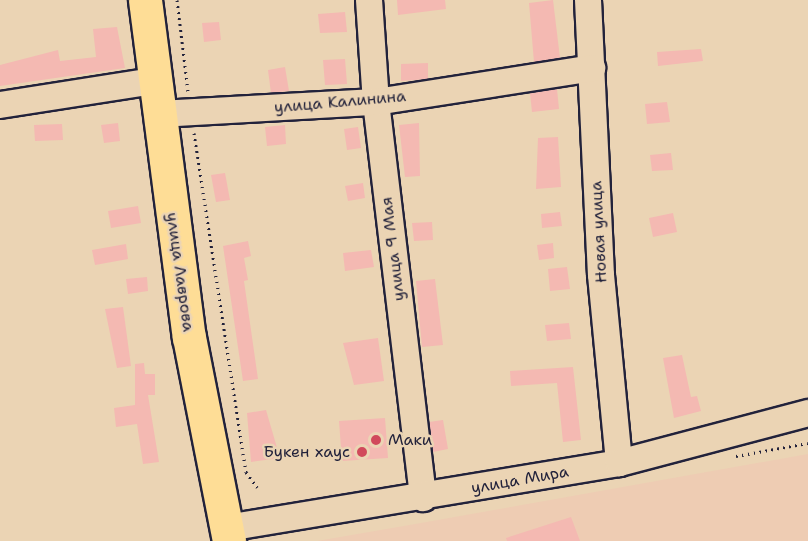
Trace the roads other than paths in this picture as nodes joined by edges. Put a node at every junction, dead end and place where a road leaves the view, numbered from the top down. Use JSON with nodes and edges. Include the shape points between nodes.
{"nodes":[{"id":1,"x":145,"y":0,"type":"edge"},
{"id":2,"x":369,"y":0,"type":"edge"},
{"id":3,"x":588,"y":0,"type":"edge"},
{"id":4,"x":591,"y":68,"type":"junction"},
{"id":5,"x":154,"y":81,"type":"junction"},
{"id":6,"x":376,"y":102,"type":"junction"},
{"id":7,"x":0,"y":105,"type":"edge"},
{"id":8,"x":175,"y":113,"type":"junction"},
{"id":9,"x":808,"y":413,"type":"edge"},
{"id":10,"x":619,"y":463,"type":"junction"},
{"id":11,"x":423,"y":498,"type":"junction"},
{"id":12,"x":230,"y":537,"type":"edge"}],
"edges":[{"from":1,"to":5,"type":"main road","name":"улица Лаврова"},
{"from":2,"to":6,"type":"street","name":"улица 9 Мая"},
{"from":3,"to":4,"type":"street","name":"Новая улица"},
{"from":4,"to":6,"type":"street","name":"улица Калинина"},
{"from":4,"to":10,"type":"street","name":"Новая улица","via":[[601,275]]},
{"from":5,"to":7,"type":"street"},
{"from":5,"to":8,"type":"main road","name":"улица Лаврова"},
{"from":6,"to":8,"type":"street","name":"улица Калинина"},
{"from":6,"to":11,"type":"street","name":"улица 9 Мая"},
{"from":8,"to":12,"type":"main road","name":"улица Лаврова","via":[[202,425]]},
{"from":9,"to":10,"type":"street","name":"улица Мира"},
{"from":10,"to":11,"type":"street","name":"улица Мира"},
{"from":11,"to":12,"type":"street","name":"улица Мира"}]}
